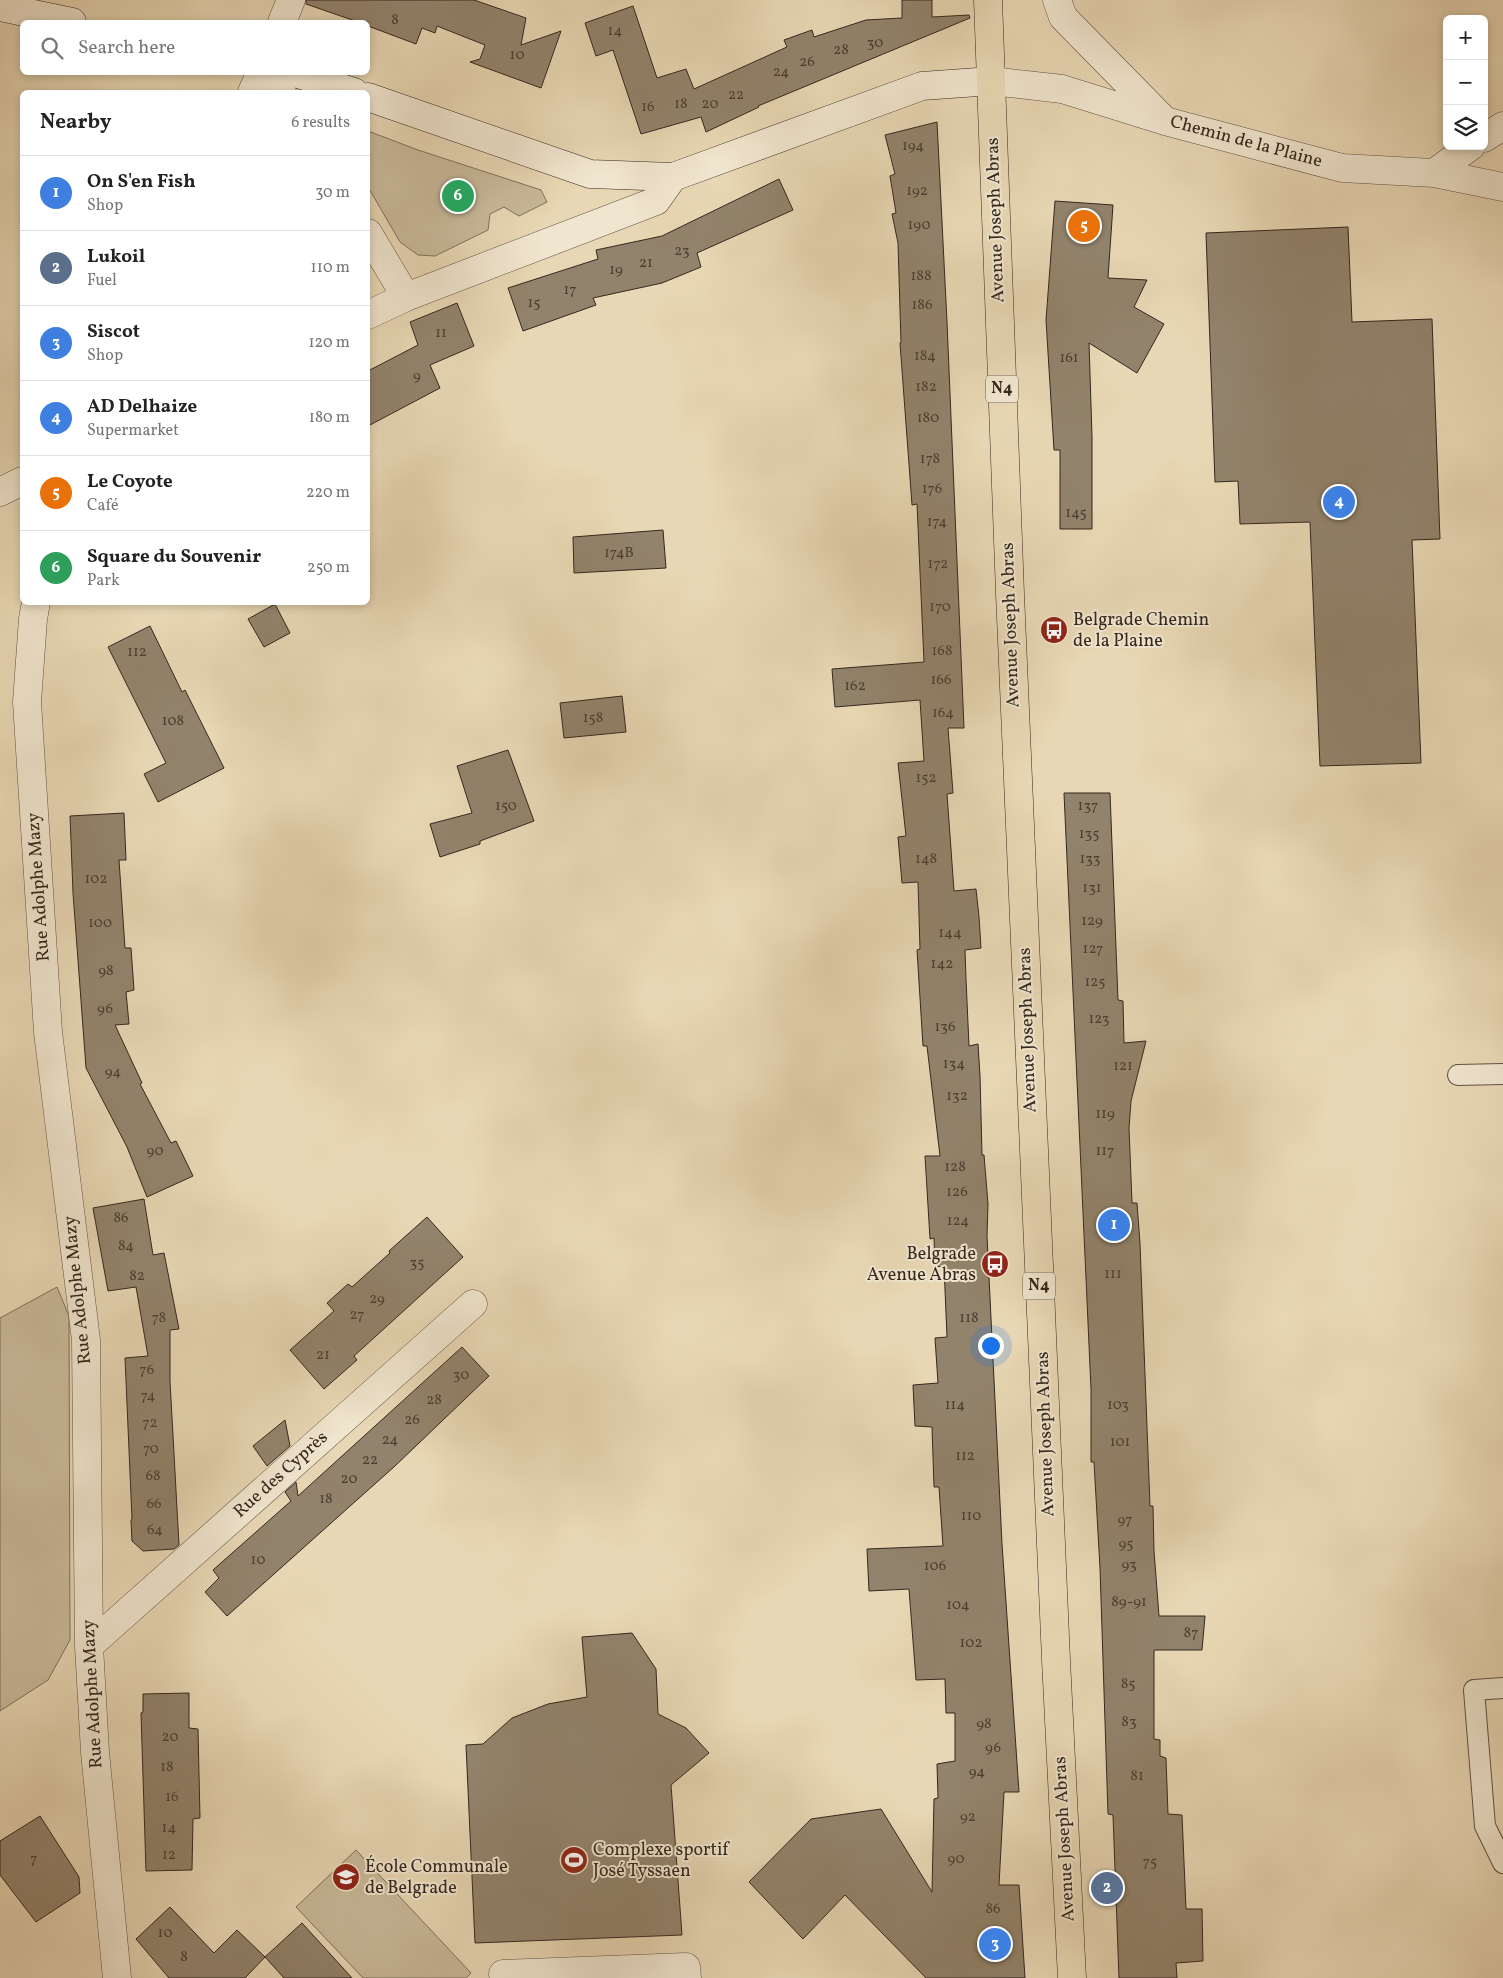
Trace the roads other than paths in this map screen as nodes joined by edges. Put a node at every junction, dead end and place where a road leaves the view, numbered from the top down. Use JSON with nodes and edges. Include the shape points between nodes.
{"nodes":[{"id":1,"x":291,"y":0,"type":"edge"},
{"id":2,"x":988,"y":0,"type":"edge"},
{"id":3,"x":1057,"y":0,"type":"edge"},
{"id":4,"x":0,"y":7,"type":"edge"},
{"id":5,"x":62,"y":20,"type":"edge"},
{"id":6,"x":283,"y":20,"type":"edge"},
{"id":7,"x":260,"y":75,"type":"edge"},
{"id":8,"x":272,"y":75,"type":"edge"},
{"id":9,"x":301,"y":75,"type":"edge"},
{"id":10,"x":992,"y":81,"type":"junction"},
{"id":11,"x":253,"y":90,"type":"edge"},
{"id":12,"x":281,"y":90,"type":"edge"},
{"id":13,"x":348,"y":90,"type":"edge"},
{"id":14,"x":370,"y":98,"type":"edge"},
{"id":15,"x":1165,"y":121,"type":"junction"},
{"id":16,"x":1503,"y":126,"type":"edge"},
{"id":17,"x":1488,"y":135,"type":"edge"},
{"id":18,"x":1466,"y":150,"type":"edge"},
{"id":19,"x":1434,"y":173,"type":"junction"},
{"id":20,"x":674,"y":177,"type":"junction"},
{"id":21,"x":1503,"y":188,"type":"edge"},
{"id":22,"x":370,"y":236,"type":"edge"},
{"id":23,"x":406,"y":297,"type":"junction"},
{"id":24,"x":370,"y":314,"type":"edge"},
{"id":25,"x":20,"y":482,"type":"edge"},
{"id":26,"x":0,"y":492,"type":"edge"},
{"id":27,"x":35,"y":605,"type":"edge"},
{"id":28,"x":1458,"y":1074,"type":"dead end"},
{"id":29,"x":1503,"y":1074,"type":"edge"},
{"id":30,"x":474,"y":1304,"type":"dead end"},
{"id":31,"x":89,"y":1646,"type":"junction"},
{"id":32,"x":1503,"y":1688,"type":"edge"},
{"id":33,"x":1503,"y":1863,"type":"edge"},
{"id":34,"x":503,"y":1974,"type":"dead end"},
{"id":35,"x":117,"y":1978,"type":"edge"},
{"id":36,"x":687,"y":1978,"type":"edge"},
{"id":37,"x":1072,"y":1978,"type":"edge"}],
"edges":[{"from":1,"to":6,"type":"street"},
{"from":2,"to":10,"type":"main road","number":"N4"},
{"from":3,"to":15,"type":"street","via":[[1063,17]]},
{"from":4,"to":5,"type":"street"},
{"from":7,"to":11,"type":"street"},
{"from":8,"to":12,"type":"street"},
{"from":9,"to":13,"type":"street"},
{"from":10,"to":15,"type":"street","name":"Chemin de la Plaine","via":[[1062,89]]},
{"from":10,"to":20,"type":"street","name":"Chemin de la Plaine","via":[[922,86]]},
{"from":10,"to":37,"type":"main road","name":"Avenue Joseph Abras","number":"N4","via":[[1010,594]]},
{"from":14,"to":20,"type":"street","via":[[590,174]]},
{"from":15,"to":19,"type":"street","name":"Chemin de la Plaine","via":[[1342,168]]},
{"from":16,"to":17,"type":"street"},
{"from":18,"to":19,"type":"street"},
{"from":19,"to":21,"type":"street","name":"Chemin de la Plaine"},
{"from":20,"to":23,"type":"street","via":[[656,201]]},
{"from":22,"to":23,"type":"street"},
{"from":23,"to":24,"type":"street"},
{"from":25,"to":26,"type":"street"},
{"from":27,"to":31,"type":"street","name":"Rue Adolphe Mazy","via":[[27,702],[48,1032],[86,1340]]},
{"from":28,"to":29,"type":"lane"},
{"from":30,"to":31,"type":"street","name":"Rue des Cyprès"},
{"from":31,"to":35,"type":"street","name":"Rue Adolphe Mazy","via":[[95,1752]]},
{"from":32,"to":33,"type":"lane","via":[[1474,1690],[1485,1826]]},
{"from":34,"to":36,"type":"street","via":[[686,1967]]}]}
